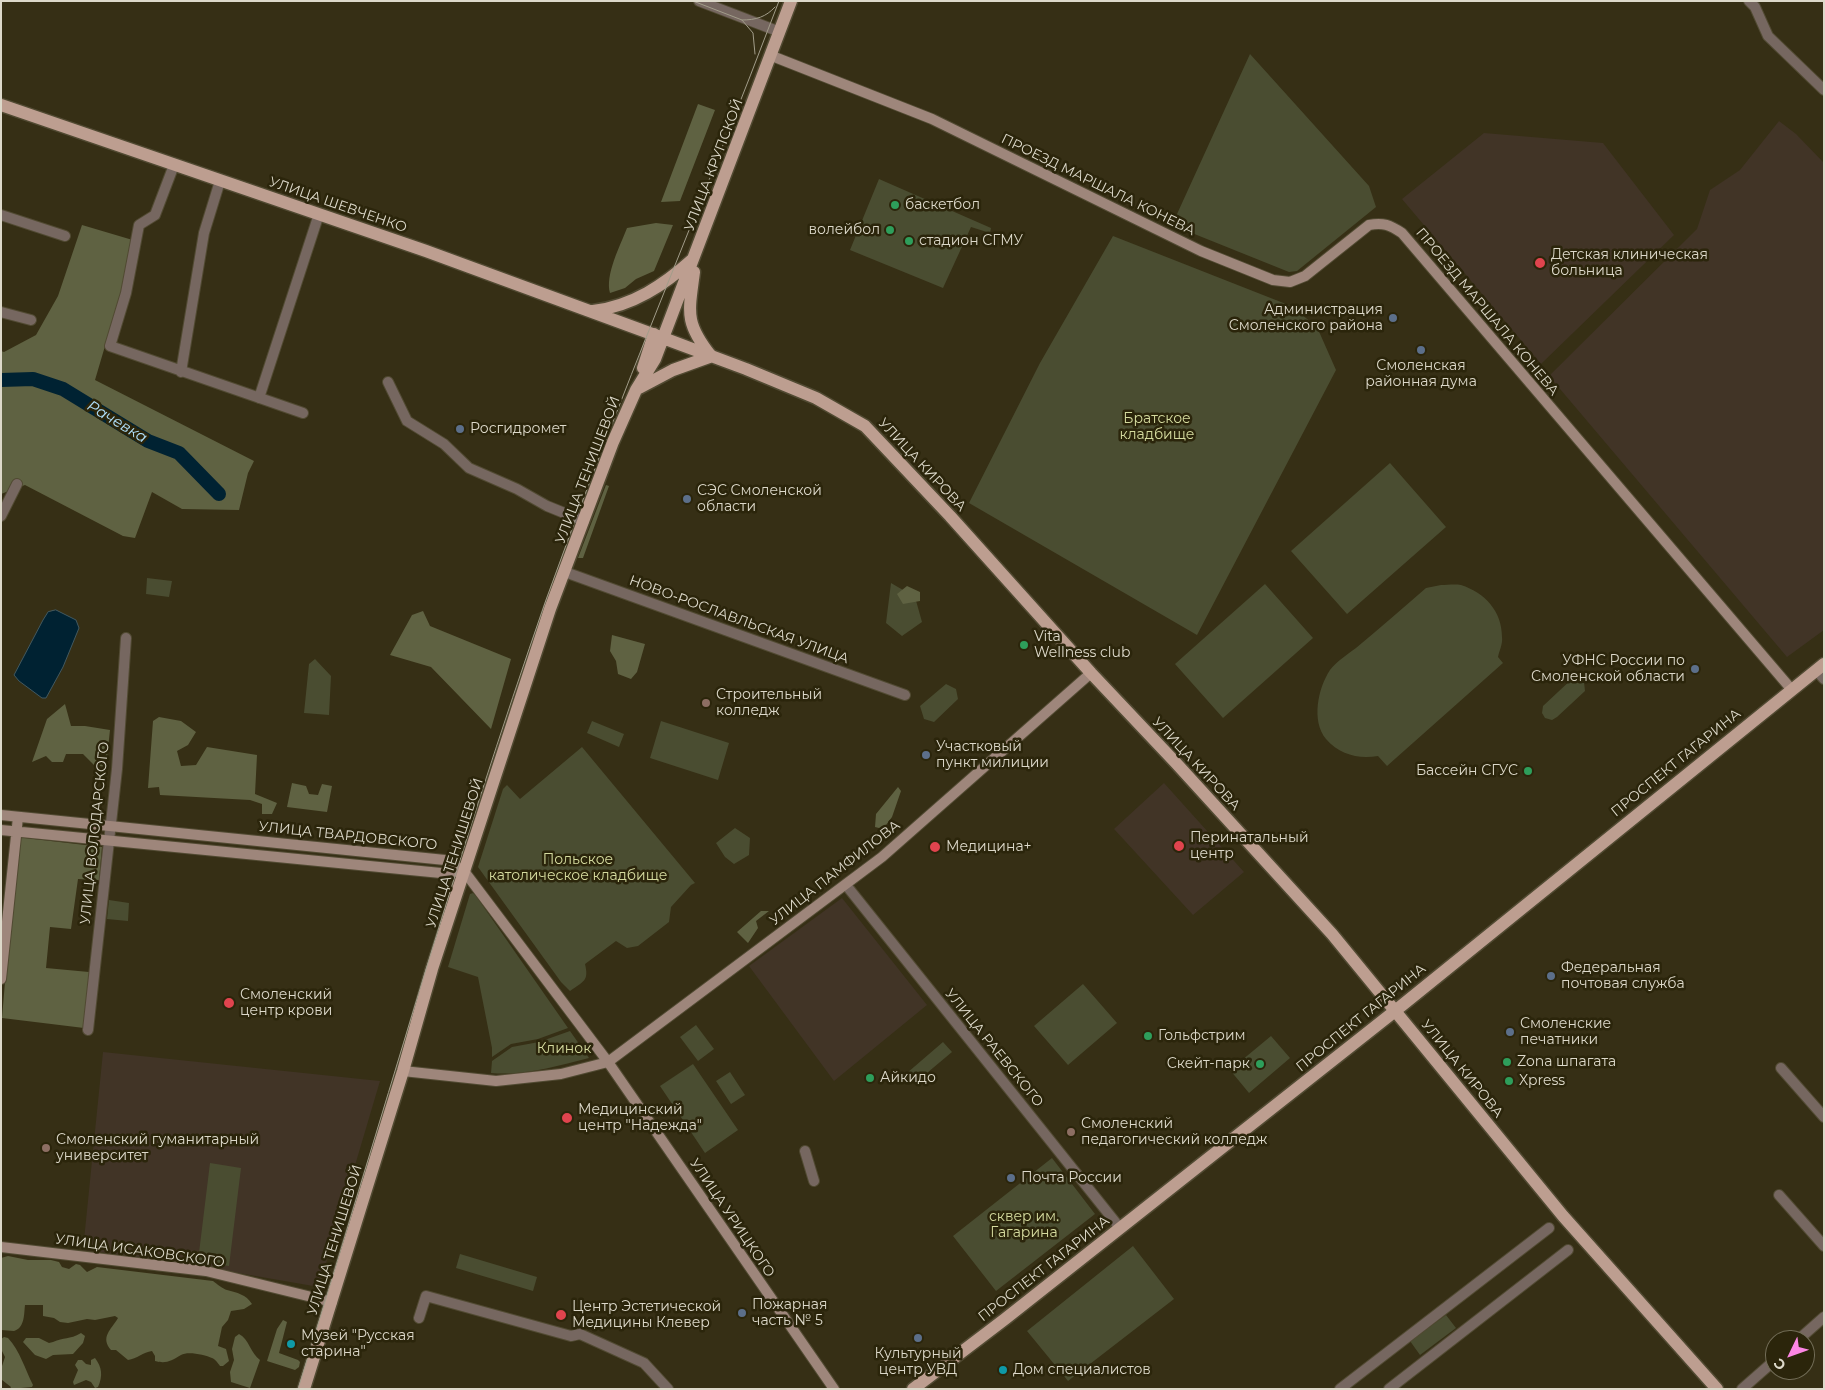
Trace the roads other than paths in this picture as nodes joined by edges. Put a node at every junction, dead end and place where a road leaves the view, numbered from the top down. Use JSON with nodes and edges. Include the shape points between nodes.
{"nodes":[{"id":1,"x":699,"y":1,"type":"edge"},
{"id":2,"x":791,"y":1,"type":"edge"},
{"id":3,"x":1749,"y":1,"type":"edge"},
{"id":4,"x":780,"y":32,"type":"junction"},
{"id":5,"x":772,"y":56,"type":"junction"},
{"id":6,"x":1824,"y":90,"type":"edge"},
{"id":7,"x":1,"y":105,"type":"edge"},
{"id":8,"x":174,"y":165,"type":"junction"},
{"id":9,"x":220,"y":181,"type":"junction"},
{"id":10,"x":318,"y":214,"type":"junction"},
{"id":11,"x":1,"y":215,"type":"edge"},
{"id":12,"x":65,"y":236,"type":"dead end"},
{"id":13,"x":695,"y":257,"type":"junction"},
{"id":14,"x":590,"y":311,"type":"junction"},
{"id":15,"x":1,"y":312,"type":"edge"},
{"id":16,"x":30,"y":320,"type":"dead end"},
{"id":17,"x":659,"y":336,"type":"junction"},
{"id":18,"x":712,"y":356,"type":"junction"},
{"id":19,"x":181,"y":372,"type":"junction"},
{"id":20,"x":388,"y":382,"type":"dead end"},
{"id":21,"x":636,"y":390,"type":"junction"},
{"id":22,"x":259,"y":398,"type":"junction"},
{"id":23,"x":303,"y":414,"type":"dead end"},
{"id":24,"x":17,"y":484,"type":"dead end"},
{"id":25,"x":1,"y":516,"type":"edge"},
{"id":26,"x":584,"y":521,"type":"junction"},
{"id":27,"x":564,"y":572,"type":"junction"},
{"id":28,"x":126,"y":638,"type":"dead end"},
{"id":29,"x":1821,"y":671,"type":"edge"},
{"id":30,"x":1091,"y":673,"type":"junction"},
{"id":31,"x":1792,"y":690,"type":"junction"},
{"id":32,"x":905,"y":695,"type":"dead end"},
{"id":33,"x":1,"y":816,"type":"edge"},
{"id":34,"x":18,"y":817,"type":"junction"},
{"id":35,"x":111,"y":825,"type":"junction"},
{"id":36,"x":1,"y":830,"type":"edge"},
{"id":37,"x":15,"y":832,"type":"junction"},
{"id":38,"x":262,"y":840,"type":"junction"},
{"id":39,"x":108,"y":842,"type":"junction"},
{"id":40,"x":259,"y":855,"type":"junction"},
{"id":41,"x":464,"y":871,"type":"junction"},
{"id":42,"x":846,"y":885,"type":"junction"},
{"id":43,"x":3,"y":940,"type":"edge"},
{"id":44,"x":1,"y":979,"type":"edge"},
{"id":45,"x":1395,"y":1011,"type":"junction"},
{"id":46,"x":88,"y":1030,"type":"dead end"},
{"id":47,"x":608,"y":1062,"type":"junction"},
{"id":48,"x":1781,"y":1068,"type":"dead end"},
{"id":49,"x":403,"y":1071,"type":"junction"},
{"id":50,"x":1824,"y":1117,"type":"edge"},
{"id":51,"x":805,"y":1151,"type":"dead end"},
{"id":52,"x":814,"y":1181,"type":"dead end"},
{"id":53,"x":1779,"y":1195,"type":"dead end"},
{"id":54,"x":1120,"y":1228,"type":"junction"},
{"id":55,"x":1550,"y":1228,"type":"dead end"},
{"id":56,"x":1824,"y":1246,"type":"edge"},
{"id":57,"x":1,"y":1247,"type":"edge"},
{"id":58,"x":1568,"y":1250,"type":"dead end"},
{"id":59,"x":332,"y":1302,"type":"junction"},
{"id":60,"x":1824,"y":1317,"type":"edge"},
{"id":61,"x":419,"y":1318,"type":"dead end"},
{"id":62,"x":1809,"y":1330,"type":"edge"},
{"id":63,"x":1765,"y":1369,"type":"edge"},
{"id":64,"x":304,"y":1389,"type":"edge"},
{"id":65,"x":668,"y":1389,"type":"edge"},
{"id":66,"x":834,"y":1389,"type":"edge"},
{"id":67,"x":913,"y":1389,"type":"edge"},
{"id":68,"x":1340,"y":1389,"type":"edge"},
{"id":69,"x":1389,"y":1389,"type":"edge"},
{"id":70,"x":1717,"y":1389,"type":"edge"},
{"id":71,"x":1742,"y":1389,"type":"edge"}],
"edges":[{"from":1,"to":4,"type":"street"},
{"from":2,"to":4,"type":"main road","name":"УЛИЦА КРУПСКОЙ"},
{"from":3,"to":6,"type":"street","via":[[1768,36]]},
{"from":4,"to":5,"type":"main road","name":"УЛИЦА КРУПСКОЙ"},
{"from":5,"to":13,"type":"main road","name":"УЛИЦА КРУПСКОЙ"},
{"from":5,"to":31,"type":"street","name":"ПРОЕЗД МАРШАЛА КОНЕВА","via":[[932,119],[1201,251],[1273,280],[1290,282],[1305,276],[1369,225],[1380,223],[1402,232]]},
{"from":7,"to":8,"type":"main road","name":"УЛИЦА ШЕВЧЕНКО"},
{"from":8,"to":9,"type":"main road","name":"УЛИЦА ШЕВЧЕНКО"},
{"from":8,"to":19,"type":"street","via":[[155,215],[138,225],[126,293],[110,346]]},
{"from":9,"to":10,"type":"main road","name":"УЛИЦА ШЕВЧЕНКО"},
{"from":9,"to":19,"type":"street","via":[[204,233]]},
{"from":10,"to":14,"type":"main road","name":"УЛИЦА ШЕВЧЕНКО"},
{"from":10,"to":22,"type":"street"},
{"from":11,"to":12,"type":"street"},
{"from":13,"to":14,"type":"main road","via":[[670,279],[633,301]]},
{"from":13,"to":17,"type":"main road","name":"УЛИЦА КРУПСКОЙ"},
{"from":13,"to":18,"type":"main road","via":[[689,310],[699,340]]},
{"from":14,"to":17,"type":"main road","name":"УЛИЦА ШЕВЧЕНКО"},
{"from":15,"to":16,"type":"street"},
{"from":17,"to":18,"type":"main road","name":"УЛИЦА КИРОВА"},
{"from":17,"to":21,"type":"main road","name":"УЛИЦА ТЕНИШЕВОЙ","via":[[655,359]]},
{"from":18,"to":21,"type":"main road","via":[[662,375]]},
{"from":18,"to":30,"type":"main road","name":"УЛИЦА КИРОВА","via":[[816,398],[865,426]]},
{"from":19,"to":22,"type":"street"},
{"from":20,"to":26,"type":"street","via":[[407,421],[444,444],[469,468]]},
{"from":21,"to":26,"type":"main road","name":"УЛИЦА ТЕНИШЕВОЙ"},
{"from":22,"to":23,"type":"street"},
{"from":24,"to":25,"type":"street"},
{"from":26,"to":27,"type":"main road","name":"УЛИЦА ТЕНИШЕВОЙ"},
{"from":27,"to":32,"type":"street","name":"НОВО-РОСЛАВЛЬСКАЯ УЛИЦА"},
{"from":27,"to":41,"type":"main road","name":"УЛИЦА ТЕНИШЕВОЙ"},
{"from":28,"to":35,"type":"street","name":"УЛИЦА ВОЛОДАРСКОГО"},
{"from":29,"to":31,"type":"main road","name":"ПРОСПЕКТ ГАГАРИНА"},
{"from":30,"to":42,"type":"street","name":"УЛИЦА ПАМФИЛОВА"},
{"from":30,"to":45,"type":"main road","name":"УЛИЦА КИРОВА","via":[[1332,934]]},
{"from":31,"to":45,"type":"main road","name":"ПРОСПЕКТ ГАГАРИНА"},
{"from":33,"to":34,"type":"street","name":"УЛИЦА ТВАРДОВСКОГО"},
{"from":34,"to":35,"type":"street","name":"УЛИЦА ТВАРДОВСКОГО"},
{"from":34,"to":37,"type":"street"},
{"from":35,"to":38,"type":"street","name":"УЛИЦА ТВАРДОВСКОГО"},
{"from":35,"to":39,"type":"street","name":"УЛИЦА ВОЛОДАРСКОГО"},
{"from":36,"to":37,"type":"street","name":"УЛИЦА ТВАРДОВСКОГО"},
{"from":37,"to":39,"type":"street","name":"УЛИЦА ТВАРДОВСКОГО"},
{"from":37,"to":43,"type":"street"},
{"from":38,"to":40,"type":"street"},
{"from":38,"to":41,"type":"street","name":"УЛИЦА ТВАРДОВСКОГО","via":[[445,860]]},
{"from":39,"to":40,"type":"street","name":"УЛИЦА ТВАРДОВСКОГО"},
{"from":39,"to":46,"type":"street","name":"УЛИЦА ВОЛОДАРСКОГО"},
{"from":40,"to":41,"type":"street","name":"УЛИЦА ТВАРДОВСКОГО","via":[[441,873]]},
{"from":41,"to":47,"type":"street","name":"УЛИЦА УРИЦКОГО"},
{"from":41,"to":49,"type":"main road","name":"УЛИЦА ТЕНИШЕВОЙ"},
{"from":42,"to":47,"type":"street","name":"УЛИЦА ПАМФИЛОВА"},
{"from":42,"to":54,"type":"street","name":"УЛИЦА РАЕВСКОГО"},
{"from":43,"to":44,"type":"street"},
{"from":45,"to":54,"type":"main road","name":"ПРОСПЕКТ ГАГАРИНА"},
{"from":45,"to":70,"type":"main road","name":"УЛИЦА КИРОВА","via":[[1563,1216]]},
{"from":47,"to":49,"type":"street","via":[[561,1074],[496,1081]]},
{"from":47,"to":66,"type":"street","name":"УЛИЦА УРИЦКОГО"},
{"from":48,"to":50,"type":"street"},
{"from":49,"to":59,"type":"main road","name":"УЛИЦА ТЕНИШЕВОЙ"},
{"from":51,"to":52,"type":"street"},
{"from":53,"to":56,"type":"street"},
{"from":54,"to":67,"type":"main road","name":"ПРОСПЕКТ ГАГАРИНА"},
{"from":55,"to":68,"type":"street"},
{"from":57,"to":59,"type":"street","name":"УЛИЦА ИСАКОВСКОГО","via":[[206,1271]]},
{"from":58,"to":69,"type":"street"},
{"from":59,"to":64,"type":"main road","name":"УЛИЦА ТЕНИШЕВОЙ"},
{"from":60,"to":62,"type":"street"},
{"from":61,"to":65,"type":"street","via":[[426,1296],[571,1336],[580,1334],[644,1363]]},
{"from":63,"to":71,"type":"street"}]}
